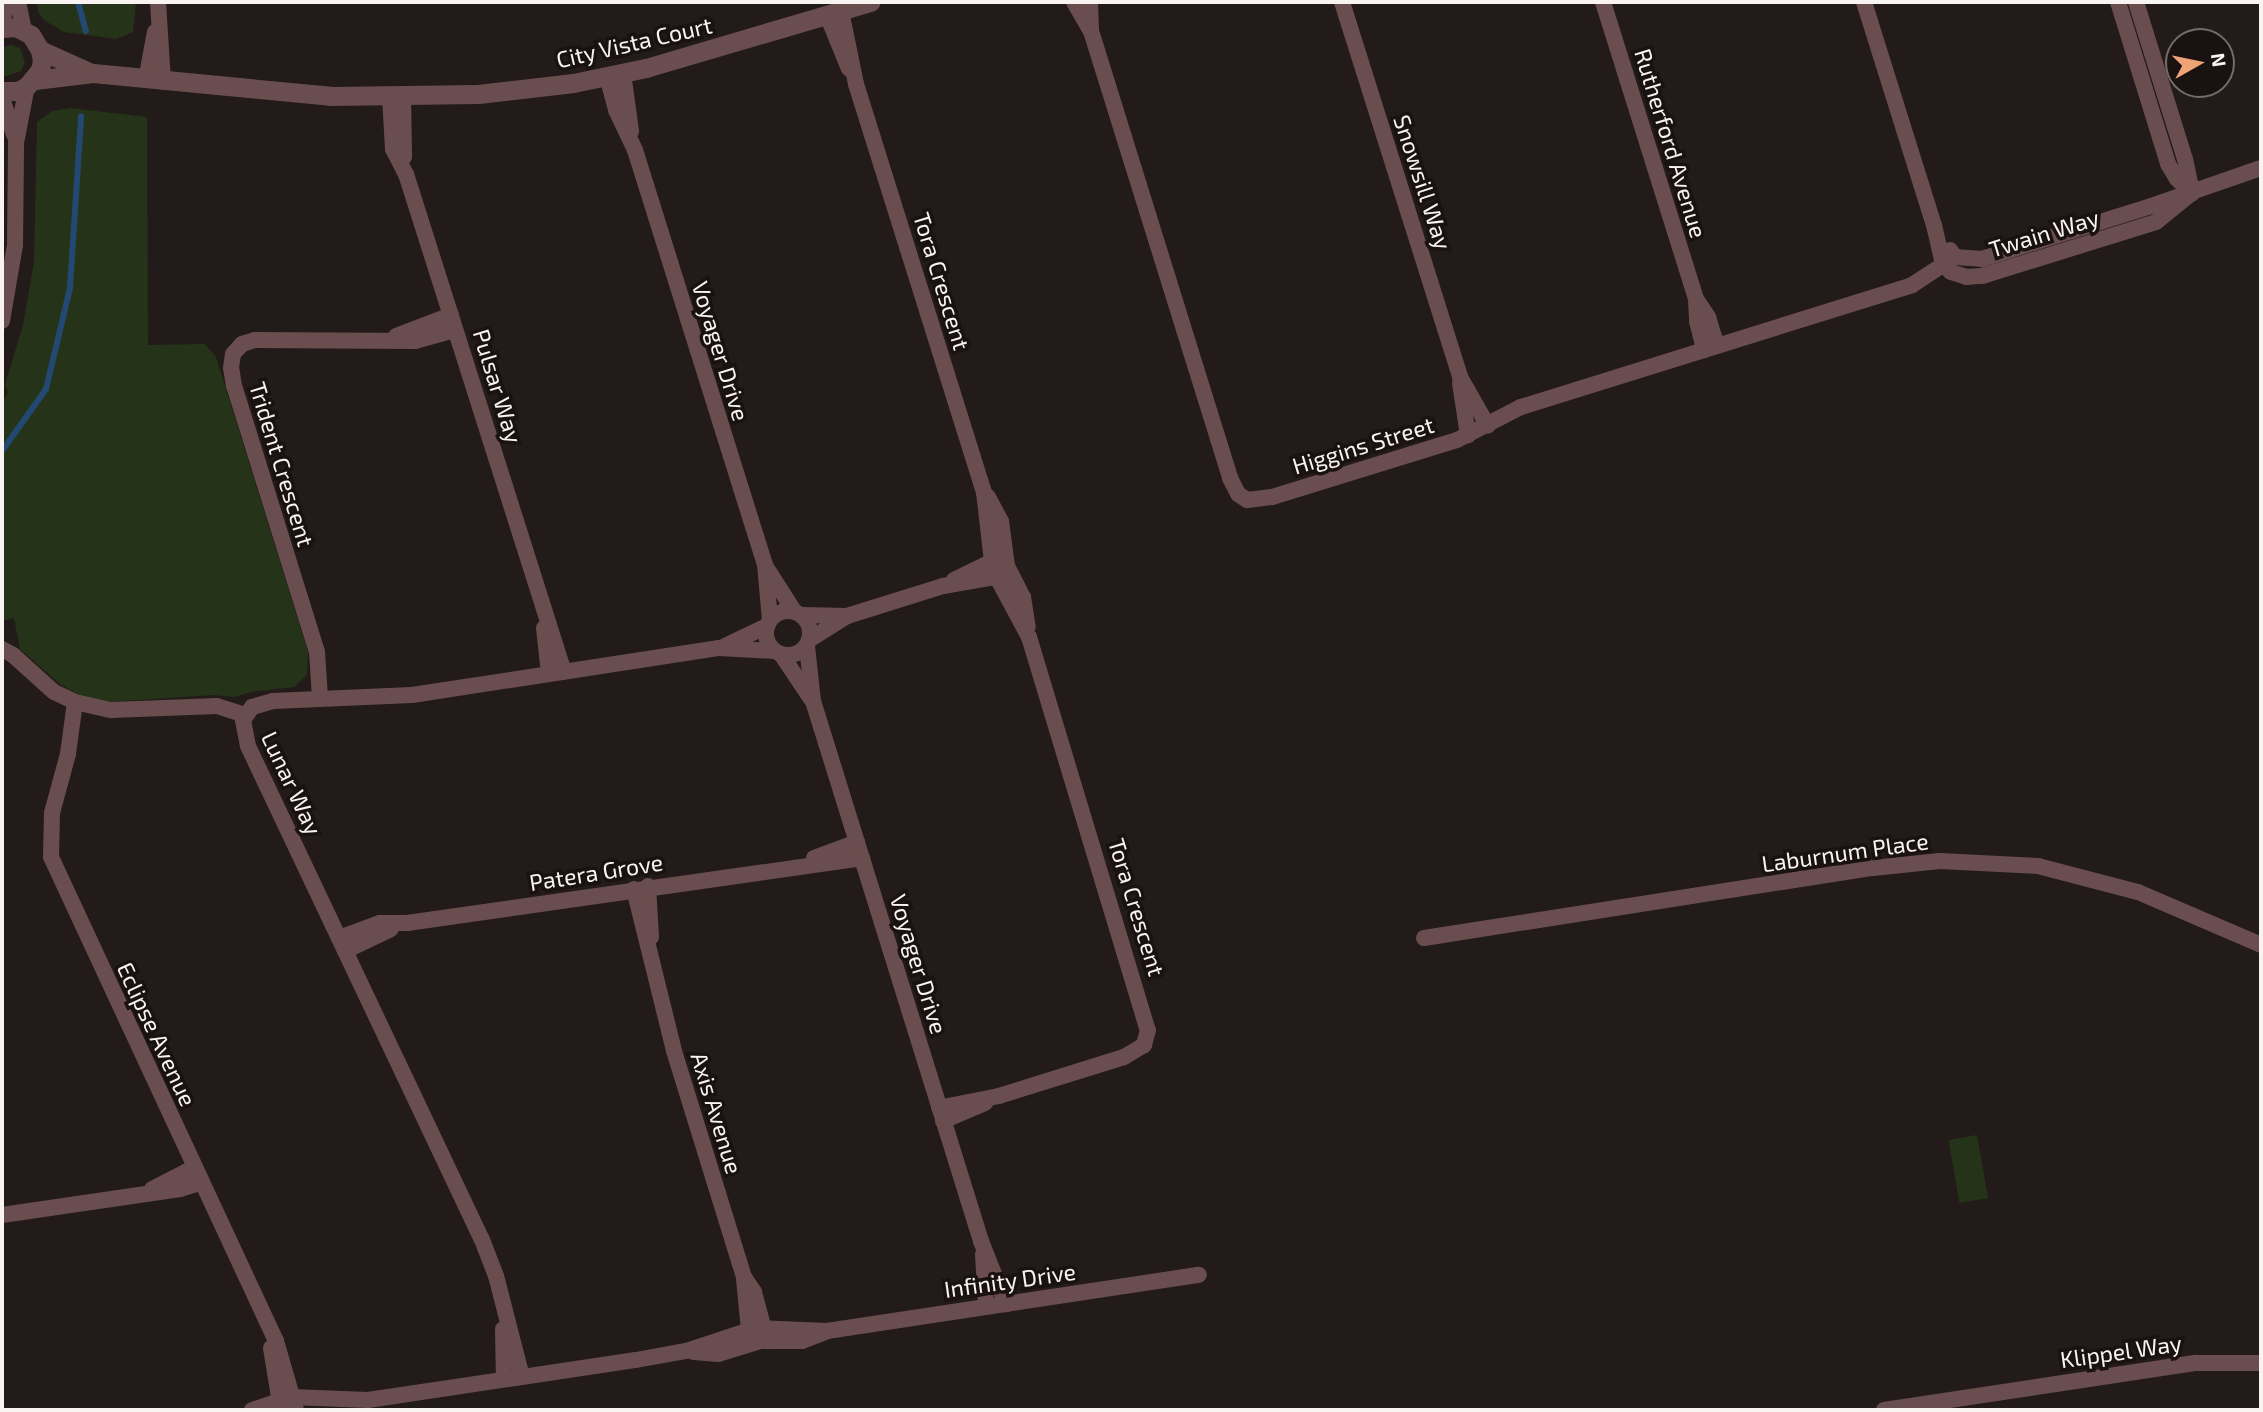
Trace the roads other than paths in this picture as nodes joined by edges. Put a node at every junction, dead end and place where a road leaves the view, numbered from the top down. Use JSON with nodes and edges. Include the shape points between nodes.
{"nodes":[{"id":1,"x":8,"y":2,"type":"edge"},
{"id":2,"x":18,"y":2,"type":"edge"},
{"id":3,"x":870,"y":2,"type":"edge"},
{"id":4,"x":1074,"y":2,"type":"edge"},
{"id":5,"x":1090,"y":2,"type":"edge"},
{"id":6,"x":1342,"y":2,"type":"edge"},
{"id":7,"x":1604,"y":2,"type":"edge"},
{"id":8,"x":1864,"y":2,"type":"edge"},
{"id":9,"x":2118,"y":2,"type":"edge"},
{"id":10,"x":2136,"y":2,"type":"edge"},
{"id":11,"x":158,"y":9,"type":"edge"},
{"id":12,"x":834,"y":13,"type":"junction"},
{"id":13,"x":2,"y":21,"type":"edge"},
{"id":14,"x":2,"y":28,"type":"edge"},
{"id":15,"x":24,"y":30,"type":"junction"},
{"id":16,"x":1091,"y":31,"type":"junction"},
{"id":17,"x":40,"y":50,"type":"junction"},
{"id":18,"x":93,"y":73,"type":"junction"},
{"id":19,"x":615,"y":75,"type":"junction"},
{"id":20,"x":155,"y":81,"type":"junction"},
{"id":21,"x":31,"y":83,"type":"junction"},
{"id":22,"x":2,"y":91,"type":"edge"},
{"id":23,"x":2,"y":97,"type":"edge"},
{"id":24,"x":397,"y":97,"type":"junction"},
{"id":25,"x":16,"y":143,"type":"junction"},
{"id":26,"x":2261,"y":168,"type":"edge"},
{"id":27,"x":2192,"y":193,"type":"junction"},
{"id":28,"x":1949,"y":261,"type":"junction"},
{"id":29,"x":4,"y":297,"type":"edge"},
{"id":30,"x":2,"y":316,"type":"edge"},
{"id":31,"x":453,"y":322,"type":"junction"},
{"id":32,"x":1710,"y":348,"type":"junction"},
{"id":33,"x":1460,"y":377,"type":"junction"},
{"id":34,"x":1488,"y":426,"type":"junction"},
{"id":35,"x":1468,"y":435,"type":"junction"},
{"id":36,"x":765,"y":565,"type":"junction"},
{"id":37,"x":998,"y":568,"type":"junction"},
{"id":38,"x":798,"y":613,"type":"junction"},
{"id":39,"x":848,"y":616,"type":"junction"},
{"id":40,"x":768,"y":623,"type":"junction"},
{"id":41,"x":808,"y":643,"type":"junction"},
{"id":42,"x":719,"y":648,"type":"junction"},
{"id":43,"x":2,"y":649,"type":"edge"},
{"id":44,"x":778,"y":653,"type":"junction"},
{"id":45,"x":556,"y":673,"type":"junction"},
{"id":46,"x":320,"y":698,"type":"junction"},
{"id":47,"x":813,"y":701,"type":"junction"},
{"id":48,"x":81,"y":704,"type":"junction"},
{"id":49,"x":245,"y":715,"type":"junction"},
{"id":50,"x":860,"y":850,"type":"junction"},
{"id":51,"x":641,"y":888,"type":"junction"},
{"id":52,"x":1424,"y":938,"type":"dead end"},
{"id":53,"x":342,"y":944,"type":"junction"},
{"id":54,"x":2261,"y":945,"type":"edge"},
{"id":55,"x":941,"y":1114,"type":"junction"},
{"id":56,"x":197,"y":1175,"type":"junction"},
{"id":57,"x":2,"y":1215,"type":"edge"},
{"id":58,"x":981,"y":1241,"type":"junction"},
{"id":59,"x":1199,"y":1275,"type":"dead end"},
{"id":60,"x":1006,"y":1304,"type":"junction"},
{"id":61,"x":986,"y":1307,"type":"junction"},
{"id":62,"x":503,"y":1309,"type":"junction"},
{"id":63,"x":758,"y":1335,"type":"junction"},
{"id":64,"x":2261,"y":1363,"type":"edge"},
{"id":65,"x":522,"y":1377,"type":"junction"},
{"id":66,"x":505,"y":1379,"type":"junction"},
{"id":67,"x":369,"y":1400,"type":"junction"},
{"id":68,"x":1985,"y":1403,"type":"edge"},
{"id":69,"x":288,"y":1404,"type":"edge"},
{"id":70,"x":251,"y":1410,"type":"edge"},
{"id":71,"x":338,"y":1410,"type":"edge"},
{"id":72,"x":1884,"y":1410,"type":"edge"}],
"edges":[{"from":1,"to":13,"type":"street"},
{"from":2,"to":15,"type":"street"},
{"from":3,"to":12,"type":"street","name":"City Vista Court"},
{"from":4,"to":16,"type":"street","name":"Higgins Street"},
{"from":5,"to":16,"type":"street","name":"Higgins Street"},
{"from":6,"to":33,"type":"street","name":"Snowsill Way"},
{"from":7,"to":32,"type":"street","name":"Rutherford Avenue","via":[[1696,299],[1697,321]]},
{"from":8,"to":28,"type":"street"},
{"from":9,"to":27,"type":"street","via":[[2168,164]]},
{"from":10,"to":27,"type":"street"},
{"from":11,"to":20,"type":"street"},
{"from":12,"to":19,"type":"street","name":"City Vista Court"},
{"from":12,"to":37,"type":"street","name":"Tora Crescent","via":[[984,492],[1001,521]]},
{"from":14,"to":15,"type":"street"},
{"from":15,"to":17,"type":"street"},
{"from":16,"to":35,"type":"street","name":"Higgins Street","via":[[1238,494],[1247,500],[1272,497]]},
{"from":17,"to":18,"type":"street"},
{"from":17,"to":21,"type":"street","via":[[40,71]]},
{"from":18,"to":20,"type":"street"},
{"from":18,"to":21,"type":"street"},
{"from":19,"to":24,"type":"street","name":"City Vista Court","via":[[527,89]]},
{"from":19,"to":36,"type":"street","name":"Voyager Drive","via":[[616,110],[635,150]]},
{"from":20,"to":24,"type":"street"},
{"from":21,"to":22,"type":"street","via":[[18,91]]},
{"from":21,"to":25,"type":"street"},
{"from":23,"to":25,"type":"street"},
{"from":24,"to":31,"type":"street","name":"Pulsar Way","via":[[406,174]]},
{"from":25,"to":29,"type":"street","via":[[15,245]]},
{"from":26,"to":27,"type":"street","name":"Twain Way"},
{"from":27,"to":28,"type":"street","name":"Twain Way","via":[[2156,222],[1982,276],[1951,272]]},
{"from":28,"to":32,"type":"street","name":"Higgins Street","via":[[1912,285]]},
{"from":29,"to":30,"type":"street"},
{"from":31,"to":45,"type":"street","name":"Pulsar Way","via":[[542,612],[555,637]]},
{"from":31,"to":46,"type":"street","name":"Trident Crescent","via":[[384,340],[255,340],[237,348],[232,361],[234,386],[317,652]]},
{"from":32,"to":34,"type":"street","name":"Higgins Street","via":[[1521,407]]},
{"from":33,"to":34,"type":"street","name":"Snowsill Way"},
{"from":33,"to":35,"type":"street","name":"Snowsill Way"},
{"from":34,"to":35,"type":"street","name":"Higgins Street"},
{"from":36,"to":38,"type":"street","name":"Voyager Drive"},
{"from":36,"to":40,"type":"street","name":"Voyager Drive"},
{"from":37,"to":39,"type":"street","via":[[977,568],[943,586]]},
{"from":37,"to":55,"type":"street","name":"Tora Crescent","via":[[1026,607],[1029,637],[1145,1010],[1148,1036],[1140,1049],[1124,1057]]},
{"from":38,"to":39,"type":"street"},
{"from":38,"to":40,"type":"street","via":[[780,612]]},
{"from":38,"to":41,"type":"street","via":[[810,627]]},
{"from":39,"to":41,"type":"street"},
{"from":40,"to":42,"type":"street","name":"Lunar Way"},
{"from":40,"to":44,"type":"street","via":[[767,640]]},
{"from":41,"to":44,"type":"street","via":[[795,654]]},
{"from":41,"to":47,"type":"street","name":"Voyager Drive"},
{"from":42,"to":44,"type":"street","name":"Lunar Way"},
{"from":42,"to":45,"type":"street","name":"Lunar Way"},
{"from":43,"to":48,"type":"street","via":[[54,692]]},
{"from":44,"to":47,"type":"street","name":"Voyager Drive"},
{"from":45,"to":46,"type":"street","name":"Lunar Way","via":[[412,695]]},
{"from":46,"to":49,"type":"street","name":"Lunar Way","via":[[265,703],[251,707]]},
{"from":47,"to":50,"type":"street","name":"Voyager Drive"},
{"from":48,"to":49,"type":"street","via":[[111,710],[217,706]]},
{"from":48,"to":56,"type":"street","name":"Eclipse Avenue","via":[[52,813],[51,858]]},
{"from":49,"to":53,"type":"street","name":"Lunar Way","via":[[242,726],[248,746]]},
{"from":50,"to":51,"type":"street","name":"Patera Grove"},
{"from":50,"to":55,"type":"street","name":"Voyager Drive"},
{"from":51,"to":53,"type":"street","name":"Patera Grove","via":[[407,923],[380,923]]},
{"from":51,"to":63,"type":"street","name":"Axis Avenue","via":[[663,1013]]},
{"from":52,"to":54,"type":"street","name":"Laburnum Place","via":[[1940,861],[2038,866],[2138,892]]},
{"from":53,"to":62,"type":"street","name":"Lunar Way","via":[[482,1240]]},
{"from":55,"to":58,"type":"street","name":"Voyager Drive"},
{"from":56,"to":57,"type":"street","via":[[137,1196]]},
{"from":56,"to":69,"type":"street","name":"Eclipse Avenue","via":[[267,1325]]},
{"from":58,"to":60,"type":"street","name":"Voyager Drive"},
{"from":58,"to":61,"type":"street","name":"Voyager Drive"},
{"from":59,"to":60,"type":"street","name":"Infinity Drive"},
{"from":60,"to":61,"type":"street","name":"Infinity Drive"},
{"from":61,"to":63,"type":"street","name":"Infinity Drive","via":[[827,1331]]},
{"from":62,"to":65,"type":"street","name":"Lunar Way"},
{"from":62,"to":66,"type":"street","name":"Lunar Way"},
{"from":63,"to":65,"type":"street","name":"Infinity Drive","via":[[718,1354],[686,1352]]},
{"from":64,"to":68,"type":"street","name":"Klippel Way","via":[[2196,1363]]},
{"from":65,"to":66,"type":"street","name":"Infinity Drive"},
{"from":66,"to":67,"type":"street","name":"Infinity Drive"},
{"from":67,"to":69,"type":"street","name":"Infinity Drive"},
{"from":67,"to":71,"type":"street","name":"Infinity Drive"},
{"from":68,"to":72,"type":"street","name":"Klippel Way"},
{"from":69,"to":70,"type":"street","name":"Infinity Drive"}]}
